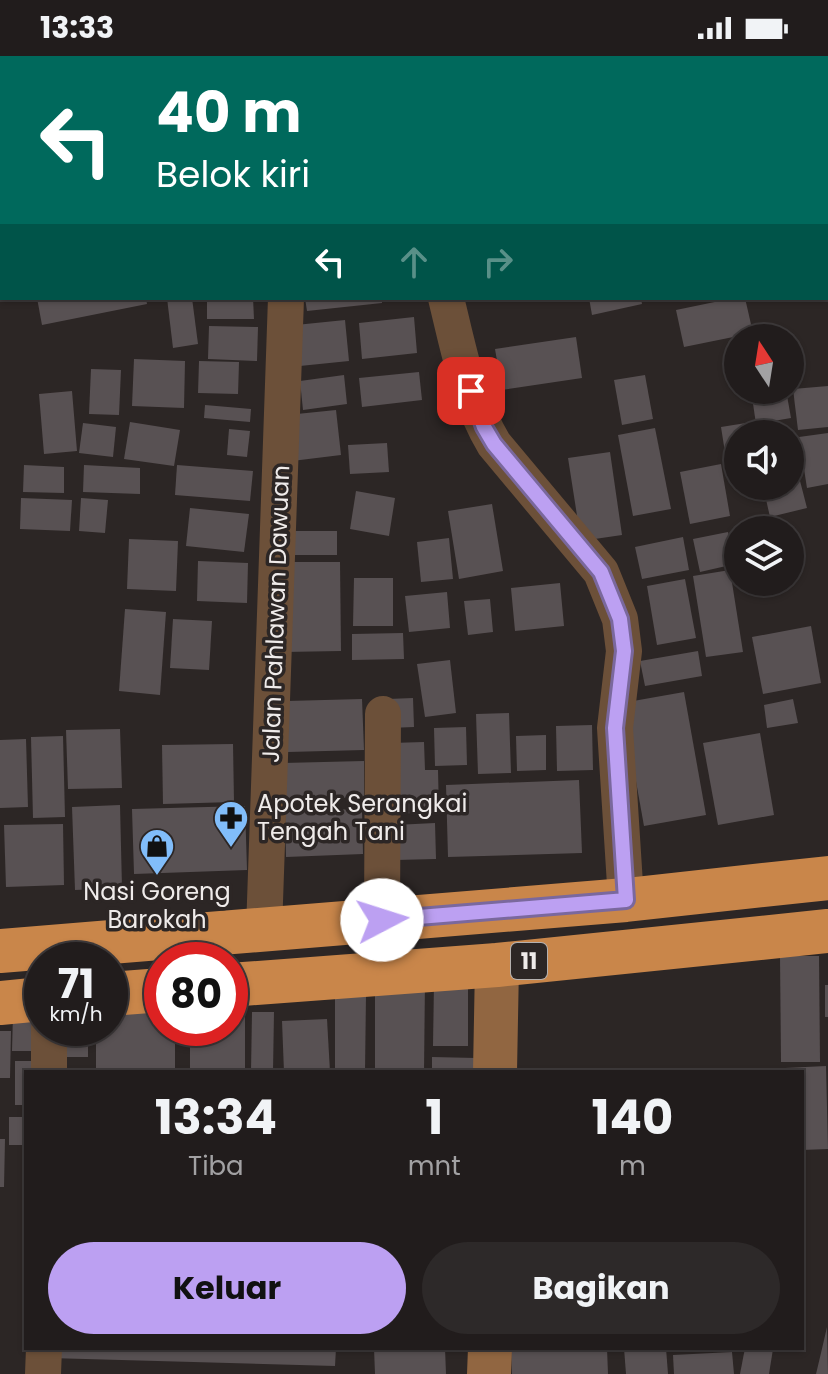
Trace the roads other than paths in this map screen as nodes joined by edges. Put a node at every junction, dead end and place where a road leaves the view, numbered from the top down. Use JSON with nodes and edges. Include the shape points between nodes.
{"nodes":[{"id":1,"x":286,"y":300,"type":"edge"},
{"id":2,"x":447,"y":300,"type":"edge"},
{"id":3,"x":383,"y":714,"type":"dead end"},
{"id":4,"x":828,"y":878,"type":"edge"},
{"id":5,"x":626,"y":900,"type":"junction"},
{"id":6,"x":382,"y":920,"type":"junction"},
{"id":7,"x":264,"y":930,"type":"junction"},
{"id":8,"x":828,"y":931,"type":"edge"},
{"id":9,"x":0,"y":951,"type":"edge"},
{"id":10,"x":497,"y":965,"type":"junction"},
{"id":11,"x":248,"y":984,"type":"edge"},
{"id":12,"x":24,"y":1001,"type":"edge"},
{"id":13,"x":0,"y":1003,"type":"edge"},
{"id":14,"x":49,"y":1046,"type":"edge"},
{"id":15,"x":49,"y":1070,"type":"edge"},
{"id":16,"x":495,"y":1070,"type":"edge"},
{"id":17,"x":44,"y":1350,"type":"edge"},
{"id":18,"x":490,"y":1350,"type":"edge"},
{"id":19,"x":43,"y":1374,"type":"edge"},
{"id":20,"x":489,"y":1374,"type":"edge"}],
"edges":[{"from":1,"to":7,"type":"street","name":"Jalan Pahlawan Dawuan"},
{"from":2,"to":5,"type":"street","via":[[484,427],[601,572],[620,619],[624,651],[615,728]]},
{"from":3,"to":6,"type":"street"},
{"from":4,"to":5,"type":"highway","number":"11"},
{"from":5,"to":6,"type":"highway","number":"11"},
{"from":6,"to":7,"type":"highway","number":"11"},
{"from":7,"to":9,"type":"highway","number":"11"},
{"from":8,"to":10,"type":"highway","number":"11"},
{"from":10,"to":11,"type":"highway","number":"11"},
{"from":10,"to":16,"type":"street"},
{"from":12,"to":13,"type":"highway"},
{"from":14,"to":15,"type":"street"},
{"from":17,"to":19,"type":"street"},
{"from":18,"to":20,"type":"street"}]}
